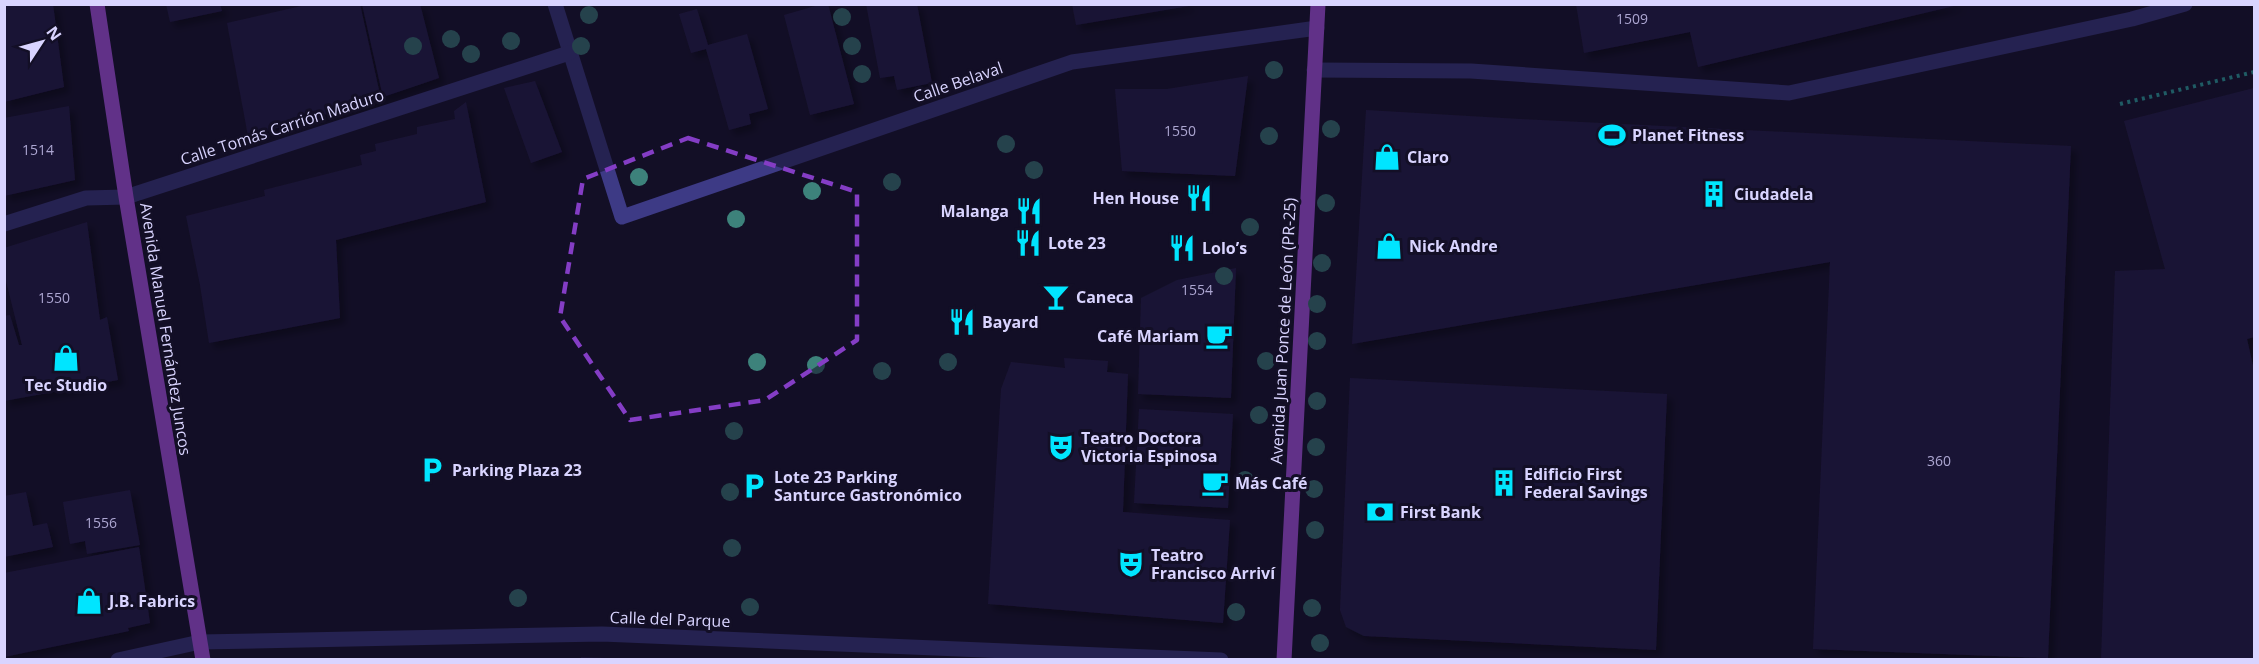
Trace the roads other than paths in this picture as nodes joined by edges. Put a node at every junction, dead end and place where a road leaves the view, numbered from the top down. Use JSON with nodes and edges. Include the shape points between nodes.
{"nodes":[{"id":1,"x":97,"y":4,"type":"edge"},
{"id":2,"x":555,"y":4,"type":"edge"},
{"id":3,"x":1318,"y":4,"type":"edge"},
{"id":4,"x":2185,"y":4,"type":"edge"},
{"id":5,"x":1317,"y":28,"type":"junction"},
{"id":6,"x":569,"y":53,"type":"junction"},
{"id":7,"x":1314,"y":70,"type":"junction"},
{"id":8,"x":126,"y":197,"type":"junction"},
{"id":9,"x":4,"y":224,"type":"edge"},
{"id":10,"x":200,"y":642,"type":"junction"},
{"id":11,"x":118,"y":660,"type":"edge"},
{"id":12,"x":203,"y":660,"type":"edge"},
{"id":13,"x":1221,"y":660,"type":"edge"},
{"id":14,"x":1284,"y":660,"type":"edge"}],
"edges":[{"from":1,"to":8,"type":"main road","name":"Avenida Manuel Fernández Juncos"},
{"from":2,"to":6,"type":"street"},
{"from":3,"to":5,"type":"main road","name":"Avenida Juan Ponce de León (PR-25)"},
{"from":4,"to":7,"type":"street","via":[[2132,19],[1789,93],[1471,71]]},
{"from":5,"to":6,"type":"street","name":"Calle Belaval","via":[[1072,62],[622,217]]},
{"from":5,"to":7,"type":"main road","name":"Avenida Juan Ponce de León (PR-25)"},
{"from":6,"to":8,"type":"street","name":"Calle Tomás Carrión Maduro"},
{"from":7,"to":14,"type":"main road","name":"Avenida Juan Ponce de León (PR-25)"},
{"from":8,"to":9,"type":"street","name":"Calle Tomás Carrión Maduro","via":[[86,198]]},
{"from":8,"to":10,"type":"main road","name":"Avenida Manuel Fernández Juncos"},
{"from":10,"to":11,"type":"street","name":"Calle del Parque"},
{"from":10,"to":12,"type":"main road","name":"Avenida Manuel Fernández Juncos"},
{"from":10,"to":13,"type":"street","name":"Calle del Parque","via":[[602,634]]}]}
